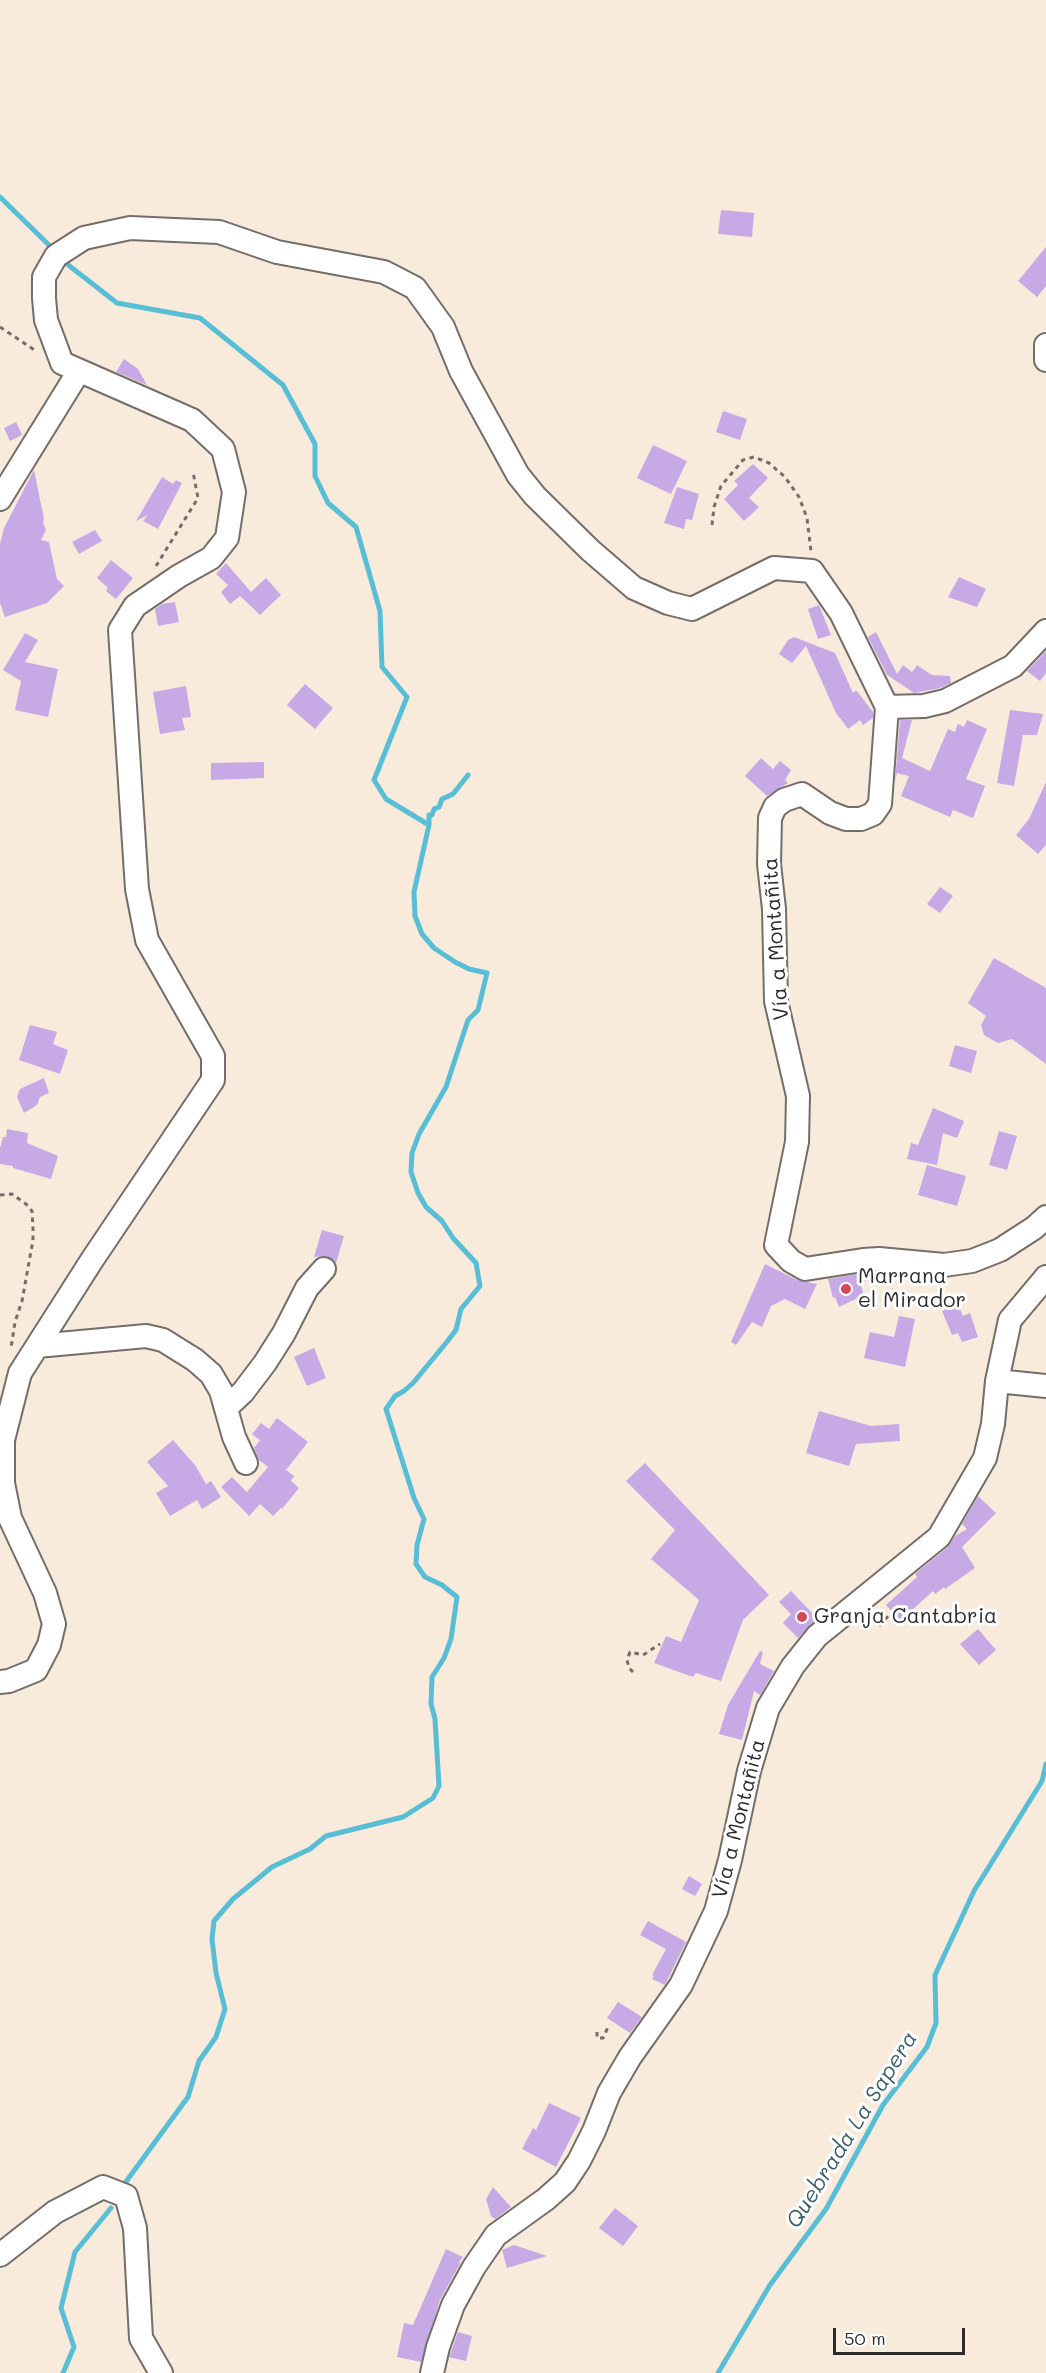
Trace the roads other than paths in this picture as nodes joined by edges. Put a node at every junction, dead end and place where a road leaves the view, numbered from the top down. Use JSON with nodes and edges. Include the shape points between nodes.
{"nodes":[{"id":1,"x":1046,"y":345,"type":"edge"},
{"id":2,"x":1046,"y":360,"type":"edge"},
{"id":3,"x":70,"y":367,"type":"junction"},
{"id":4,"x":0,"y":499,"type":"edge"},
{"id":5,"x":1046,"y":631,"type":"edge"},
{"id":6,"x":887,"y":707,"type":"junction"},
{"id":7,"x":1046,"y":1216,"type":"edge"},
{"id":8,"x":324,"y":1269,"type":"dead end"},
{"id":9,"x":1046,"y":1278,"type":"edge"},
{"id":10,"x":37,"y":1346,"type":"junction"},
{"id":11,"x":997,"y":1381,"type":"junction"},
{"id":12,"x":1046,"y":1386,"type":"edge"},
{"id":13,"x":227,"y":1407,"type":"junction"},
{"id":14,"x":246,"y":1463,"type":"dead end"},
{"id":15,"x":0,"y":1682,"type":"edge"},
{"id":16,"x":0,"y":2256,"type":"edge"},
{"id":17,"x":161,"y":2373,"type":"edge"},
{"id":18,"x":432,"y":2373,"type":"edge"}],
"edges":[{"from":1,"to":2,"type":"street"},
{"from":3,"to":4,"type":"street"},
{"from":3,"to":6,"type":"street","via":[[46,320],[44,277],[56,256],[84,238],[130,228],[219,232],[277,252],[384,272],[415,288],[443,327],[461,371],[518,475],[590,550],[634,588],[692,609],[774,568],[812,571],[841,613]]},
{"from":3,"to":10,"type":"street","via":[[192,420],[223,449],[234,492],[227,538],[211,558],[135,606],[120,630],[137,889],[147,940],[213,1056],[213,1080]]},
{"from":5,"to":6,"type":"street","via":[[1013,666],[945,701]]},
{"from":6,"to":7,"type":"street","name":"Vía a Montañita","via":[[880,804],[873,814],[846,819],[802,794],[784,800],[770,818],[776,1001],[798,1096],[797,1142],[776,1245],[805,1269],[871,1259],[944,1265],[972,1262],[1000,1250]]},
{"from":8,"to":13,"type":"street","via":[[307,1288],[265,1363]]},
{"from":9,"to":11,"type":"street","name":"Vía a Montañita","via":[[1010,1320]]},
{"from":10,"to":13,"type":"street","via":[[146,1336],[164,1340],[211,1374]]},
{"from":10,"to":15,"type":"street","via":[[20,1373],[3,1440],[3,1483],[10,1518],[45,1593],[54,1624],[36,1670]]},
{"from":11,"to":12,"type":"street"},
{"from":11,"to":18,"type":"street","name":"Vía a Montañita","via":[[985,1458],[939,1537],[817,1636],[768,1708],[748,1771],[716,1911],[696,1956],[681,1985],[614,2084],[589,2141],[565,2182],[496,2235],[474,2267],[453,2305]]},
{"from":13,"to":14,"type":"street","via":[[234,1437]]},
{"from":16,"to":17,"type":"street","via":[[55,2212],[103,2187],[126,2196],[135,2228],[141,2338]]}]}
